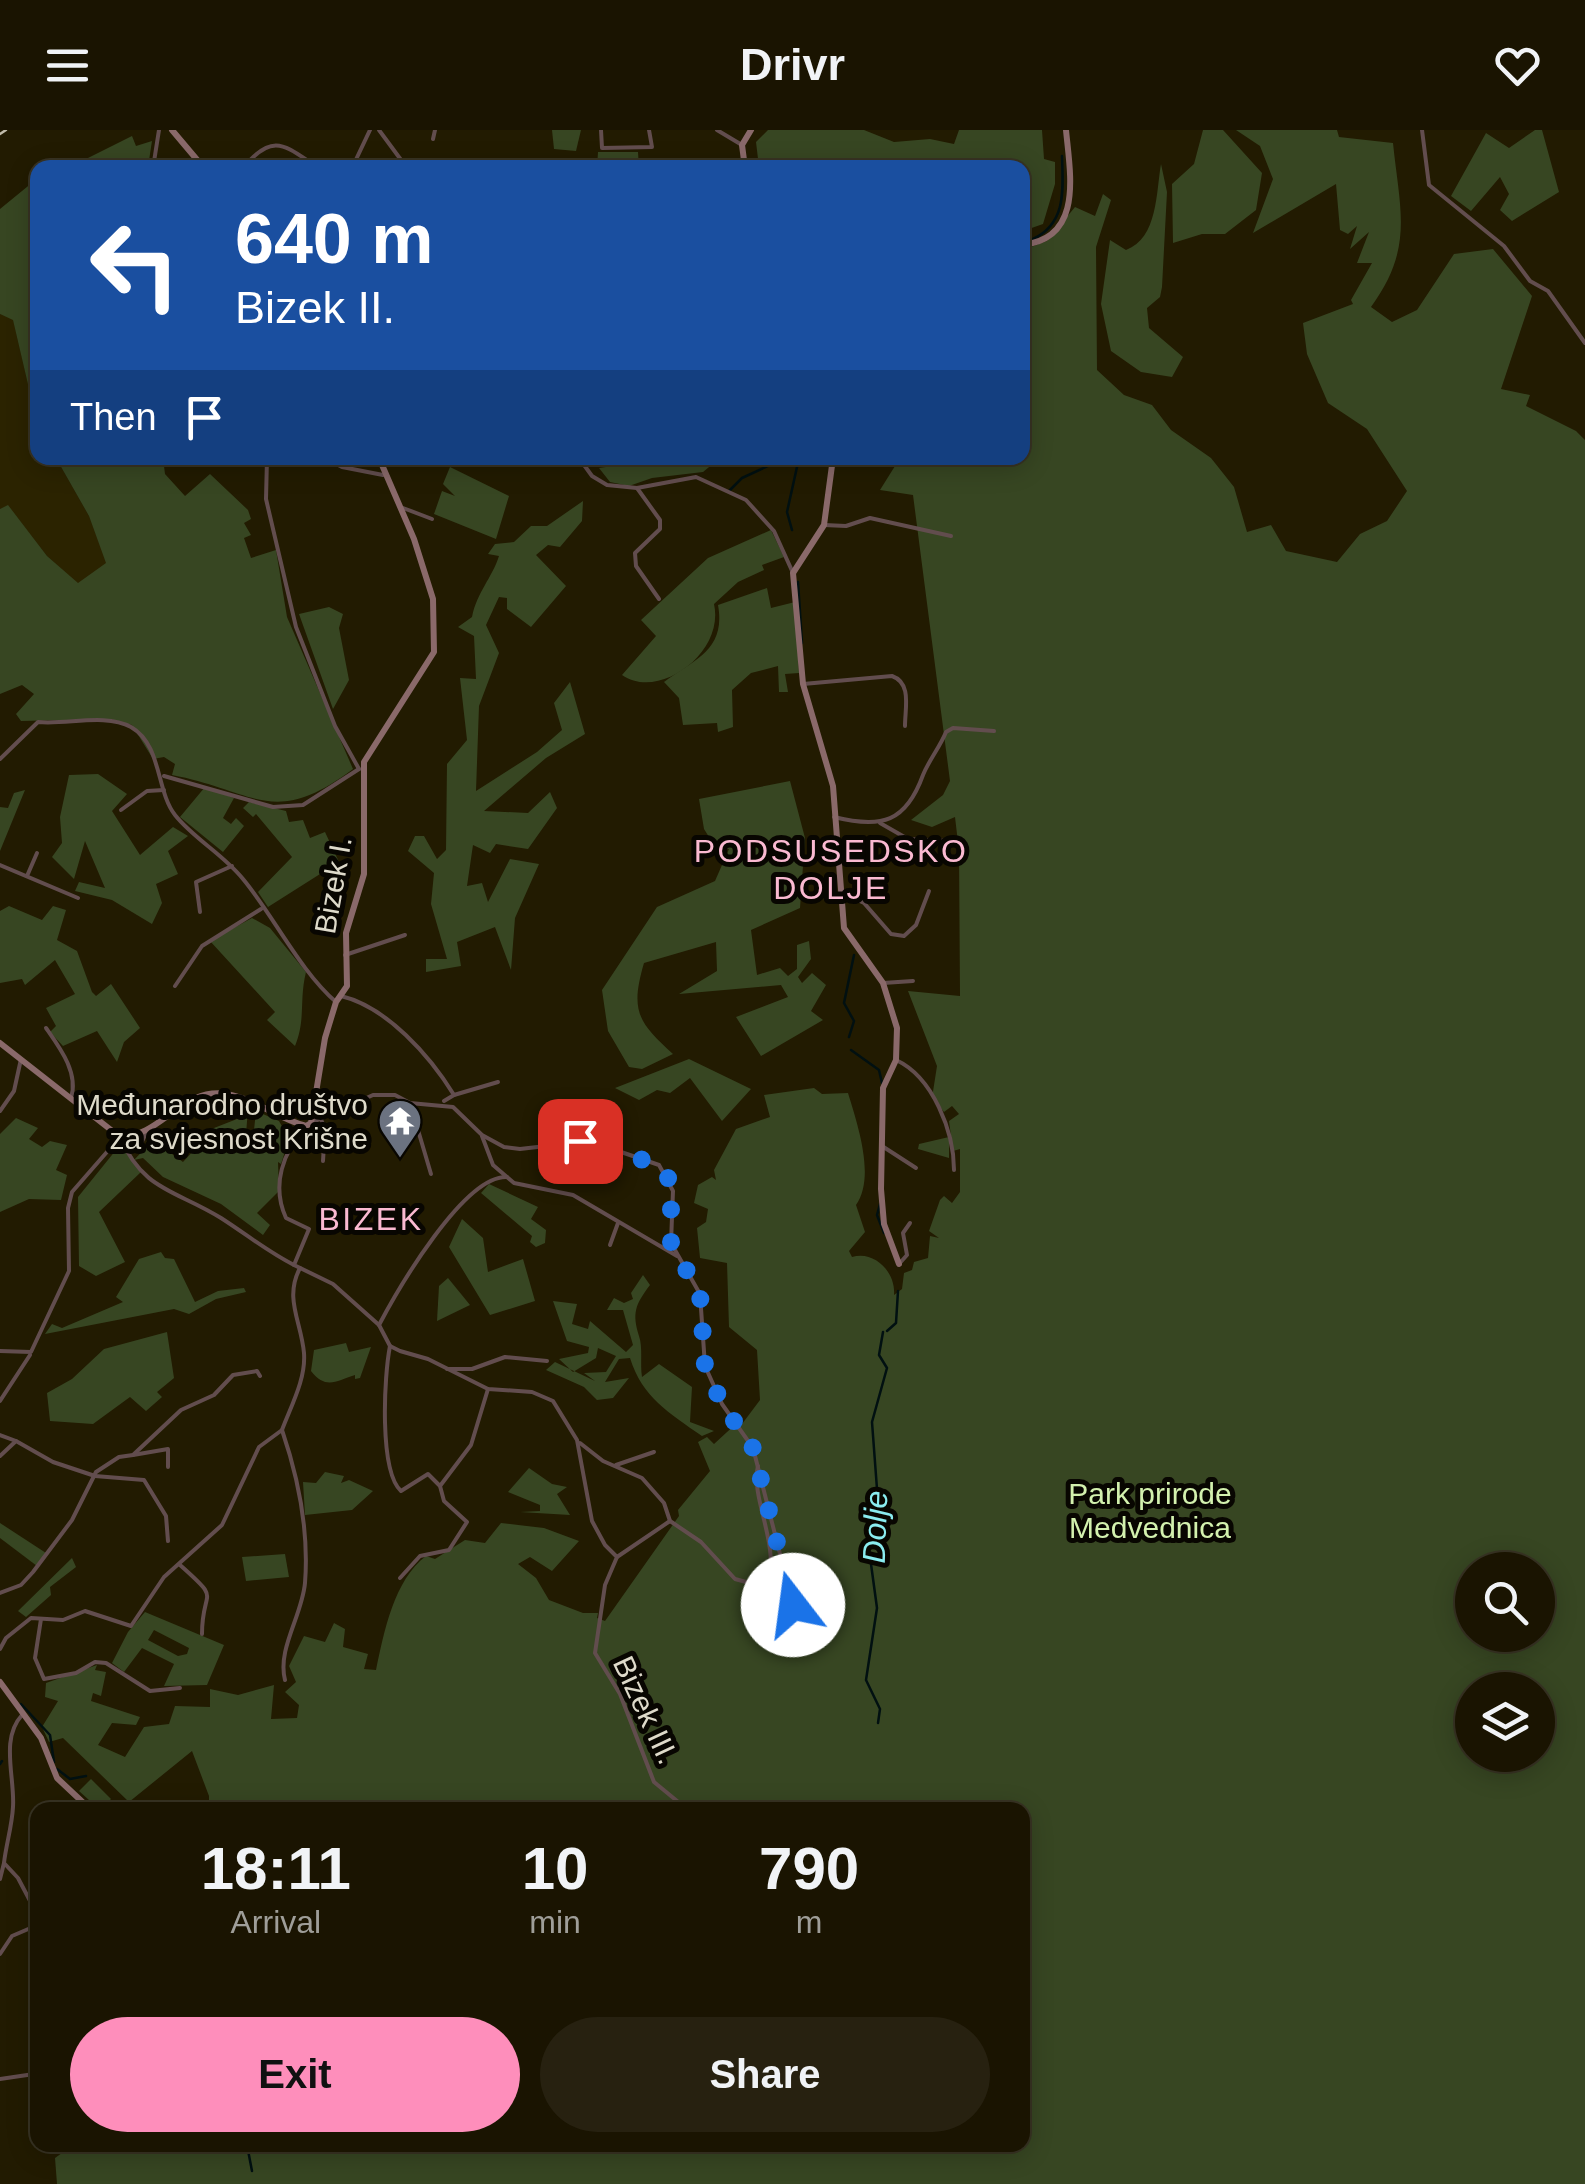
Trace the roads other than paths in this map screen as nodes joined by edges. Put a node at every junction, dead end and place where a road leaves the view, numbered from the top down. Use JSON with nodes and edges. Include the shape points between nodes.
{"nodes":[{"id":1,"x":160,"y":130,"type":"edge"},
{"id":2,"x":172,"y":130,"type":"edge"},
{"id":3,"x":370,"y":130,"type":"edge"},
{"id":4,"x":379,"y":130,"type":"edge"},
{"id":5,"x":435,"y":130,"type":"edge"},
{"id":6,"x":600,"y":130,"type":"edge"},
{"id":7,"x":649,"y":130,"type":"edge"},
{"id":8,"x":717,"y":130,"type":"edge"},
{"id":9,"x":752,"y":130,"type":"edge"},
{"id":10,"x":1066,"y":130,"type":"edge"},
{"id":11,"x":1422,"y":130,"type":"edge"},
{"id":12,"x":433,"y":139,"type":"dead end"},
{"id":13,"x":742,"y":145,"type":"junction"},
{"id":14,"x":154,"y":160,"type":"edge"},
{"id":15,"x":197,"y":160,"type":"edge"},
{"id":16,"x":253,"y":160,"type":"edge"},
{"id":17,"x":308,"y":160,"type":"edge"},
{"id":18,"x":356,"y":160,"type":"edge"},
{"id":19,"x":401,"y":160,"type":"edge"},
{"id":20,"x":744,"y":160,"type":"edge"},
{"id":21,"x":1030,"y":242,"type":"edge"},
{"id":22,"x":1585,"y":344,"type":"edge"},
{"id":23,"x":266,"y":465,"type":"edge"},
{"id":24,"x":338,"y":465,"type":"edge"},
{"id":25,"x":381,"y":465,"type":"edge"},
{"id":26,"x":585,"y":465,"type":"edge"},
{"id":27,"x":833,"y":465,"type":"edge"},
{"id":28,"x":383,"y":475,"type":"junction"},
{"id":29,"x":637,"y":488,"type":"junction"},
{"id":30,"x":398,"y":506,"type":"junction"},
{"id":31,"x":432,"y":519,"type":"dead end"},
{"id":32,"x":824,"y":525,"type":"junction"},
{"id":33,"x":951,"y":536,"type":"dead end"},
{"id":34,"x":793,"y":573,"type":"junction"},
{"id":35,"x":659,"y":598,"type":"dead end"},
{"id":36,"x":803,"y":684,"type":"junction"},
{"id":37,"x":905,"y":726,"type":"dead end"},
{"id":38,"x":994,"y":731,"type":"dead end"},
{"id":39,"x":0,"y":759,"type":"edge"},
{"id":40,"x":361,"y":768,"type":"junction"},
{"id":41,"x":162,"y":776,"type":"junction"},
{"id":42,"x":164,"y":790,"type":"junction"},
{"id":43,"x":122,"y":810,"type":"dead end"},
{"id":44,"x":834,"y":817,"type":"junction"},
{"id":45,"x":880,"y":822,"type":"junction"},
{"id":46,"x":949,"y":840,"type":"dead end"},
{"id":47,"x":37,"y":853,"type":"dead end"},
{"id":48,"x":0,"y":865,"type":"edge"},
{"id":49,"x":232,"y":866,"type":"junction"},
{"id":50,"x":27,"y":876,"type":"junction"},
{"id":51,"x":929,"y":891,"type":"dead end"},
{"id":52,"x":842,"y":893,"type":"junction"},
{"id":53,"x":78,"y":898,"type":"dead end"},
{"id":54,"x":261,"y":908,"type":"junction"},
{"id":55,"x":200,"y":912,"type":"dead end"},
{"id":56,"x":405,"y":935,"type":"dead end"},
{"id":57,"x":345,"y":955,"type":"junction"},
{"id":58,"x":912,"y":981,"type":"dead end"},
{"id":59,"x":883,"y":982,"type":"junction"},
{"id":60,"x":175,"y":986,"type":"dead end"},
{"id":61,"x":339,"y":999,"type":"junction"},
{"id":62,"x":46,"y":1028,"type":"dead end"},
{"id":63,"x":0,"y":1043,"type":"edge"},
{"id":64,"x":21,"y":1059,"type":"junction"},
{"id":65,"x":896,"y":1060,"type":"junction"},
{"id":66,"x":498,"y":1082,"type":"dead end"},
{"id":67,"x":454,"y":1095,"type":"junction"},
{"id":68,"x":71,"y":1098,"type":"junction"},
{"id":69,"x":410,"y":1103,"type":"junction"},
{"id":70,"x":442,"y":1103,"type":"junction"},
{"id":71,"x":315,"y":1106,"type":"junction"},
{"id":72,"x":0,"y":1111,"type":"edge"},
{"id":73,"x":324,"y":1118,"type":"junction"},
{"id":74,"x":308,"y":1124,"type":"junction"},
{"id":75,"x":146,"y":1132,"type":"junction"},
{"id":76,"x":482,"y":1135,"type":"junction"},
{"id":77,"x":120,"y":1137,"type":"junction"},
{"id":78,"x":882,"y":1146,"type":"junction"},
{"id":79,"x":128,"y":1152,"type":"junction"},
{"id":80,"x":323,"y":1161,"type":"dead end"},
{"id":81,"x":916,"y":1168,"type":"dead end"},
{"id":82,"x":954,"y":1170,"type":"dead end"},
{"id":83,"x":431,"y":1174,"type":"dead end"},
{"id":84,"x":507,"y":1177,"type":"junction"},
{"id":85,"x":618,"y":1223,"type":"junction"},
{"id":86,"x":910,"y":1223,"type":"dead end"},
{"id":87,"x":610,"y":1245,"type":"dead end"},
{"id":88,"x":681,"y":1259,"type":"junction"},
{"id":89,"x":900,"y":1264,"type":"joint"},
{"id":90,"x":297,"y":1266,"type":"junction"},
{"id":91,"x":379,"y":1325,"type":"junction"},
{"id":92,"x":390,"y":1346,"type":"junction"},
{"id":93,"x":0,"y":1351,"type":"edge"},
{"id":94,"x":30,"y":1352,"type":"junction"},
{"id":95,"x":547,"y":1361,"type":"dead end"},
{"id":96,"x":443,"y":1368,"type":"junction"},
{"id":97,"x":260,"y":1376,"type":"dead end"},
{"id":98,"x":488,"y":1389,"type":"junction"},
{"id":99,"x":0,"y":1402,"type":"edge"},
{"id":100,"x":282,"y":1430,"type":"junction"},
{"id":101,"x":0,"y":1436,"type":"edge"},
{"id":102,"x":577,"y":1440,"type":"junction"},
{"id":103,"x":16,"y":1441,"type":"junction"},
{"id":104,"x":654,"y":1452,"type":"dead end"},
{"id":105,"x":134,"y":1454,"type":"junction"},
{"id":106,"x":0,"y":1456,"type":"edge"},
{"id":107,"x":616,"y":1465,"type":"junction"},
{"id":108,"x":168,"y":1466,"type":"dead end"},
{"id":109,"x":758,"y":1466,"type":"junction"},
{"id":110,"x":94,"y":1476,"type":"junction"},
{"id":111,"x":440,"y":1486,"type":"junction"},
{"id":112,"x":670,"y":1521,"type":"junction"},
{"id":113,"x":168,"y":1541,"type":"dead end"},
{"id":114,"x":618,"y":1556,"type":"junction"},
{"id":115,"x":180,"y":1565,"type":"junction"},
{"id":116,"x":400,"y":1578,"type":"dead end"},
{"id":117,"x":0,"y":1593,"type":"edge"},
{"id":118,"x":793,"y":1605,"type":"dead end"},
{"id":119,"x":41,"y":1619,"type":"junction"},
{"id":120,"x":202,"y":1634,"type":"dead end"},
{"id":121,"x":0,"y":1649,"type":"edge"},
{"id":122,"x":285,"y":1680,"type":"dead end"},
{"id":123,"x":0,"y":1682,"type":"edge"},
{"id":124,"x":180,"y":1688,"type":"dead end"},
{"id":125,"x":22,"y":1714,"type":"junction"},
{"id":126,"x":8,"y":1756,"type":"junction"},
{"id":127,"x":0,"y":1758,"type":"edge"},
{"id":128,"x":82,"y":1802,"type":"edge"},
{"id":129,"x":678,"y":1802,"type":"edge"},
{"id":130,"x":4,"y":1863,"type":"junction"},
{"id":131,"x":0,"y":1880,"type":"edge"},
{"id":132,"x":30,"y":1901,"type":"edge"},
{"id":133,"x":30,"y":1927,"type":"edge"},
{"id":134,"x":0,"y":1954,"type":"edge"},
{"id":135,"x":30,"y":2075,"type":"edge"},
{"id":136,"x":0,"y":2079,"type":"edge"}],
"edges":[{"from":1,"to":14,"type":"street"},
{"from":2,"to":15,"type":"street"},
{"from":3,"to":18,"type":"street"},
{"from":4,"to":19,"type":"street"},
{"from":5,"to":12,"type":"street"},
{"from":6,"to":7,"type":"street","via":[[602,148],[624,149],[652,147]]},
{"from":8,"to":13,"type":"street"},
{"from":9,"to":13,"type":"street"},
{"from":10,"to":21,"type":"street","via":[[1069,207],[1053,233]]},
{"from":11,"to":22,"type":"street","via":[[1429,186],[1504,246],[1530,281],[1548,291]]},
{"from":13,"to":20,"type":"street"},
{"from":16,"to":17,"type":"street","via":[[272,144]]},
{"from":23,"to":40,"type":"street","via":[[266,499],[296,627],[335,726]]},
{"from":24,"to":28,"type":"street"},
{"from":25,"to":28,"type":"street"},
{"from":26,"to":29,"type":"street","via":[[598,482]]},
{"from":27,"to":32,"type":"street"},
{"from":28,"to":30,"type":"street"},
{"from":29,"to":34,"type":"street","via":[[696,477],[746,500],[774,532]]},
{"from":29,"to":35,"type":"street","via":[[660,520],[635,553],[636,566]]},
{"from":30,"to":31,"type":"street"},
{"from":30,"to":40,"type":"street","via":[[433,600],[434,652]]},
{"from":32,"to":33,"type":"street","via":[[870,518]]},
{"from":32,"to":34,"type":"street"},
{"from":34,"to":36,"type":"street"},
{"from":36,"to":37,"type":"street","via":[[901,679]]},
{"from":36,"to":44,"type":"street","via":[[833,786]]},
{"from":38,"to":45,"type":"street","via":[[946,732],[913,802]]},
{"from":39,"to":41,"type":"street","via":[[38,722],[112,722],[144,740]]},
{"from":40,"to":41,"type":"street","via":[[303,806],[274,807]]},
{"from":40,"to":57,"type":"street","name":"Bizek I.","via":[[366,856]]},
{"from":41,"to":42,"type":"street"},
{"from":42,"to":43,"type":"street","via":[[148,791]]},
{"from":42,"to":49,"type":"street","via":[[174,813]]},
{"from":44,"to":45,"type":"street"},
{"from":44,"to":52,"type":"street"},
{"from":45,"to":46,"type":"street","via":[[908,839]]},
{"from":47,"to":50,"type":"street"},
{"from":48,"to":50,"type":"street"},
{"from":49,"to":54,"type":"street"},
{"from":49,"to":55,"type":"street","via":[[196,882]]},
{"from":50,"to":53,"type":"street"},
{"from":51,"to":52,"type":"street","via":[[916,925],[904,936],[891,934],[864,903]]},
{"from":52,"to":59,"type":"street","via":[[848,937]]},
{"from":54,"to":60,"type":"street","via":[[202,946]]},
{"from":54,"to":61,"type":"street"},
{"from":56,"to":57,"type":"street"},
{"from":57,"to":61,"type":"street","name":"Bizek I.","via":[[347,986]]},
{"from":58,"to":59,"type":"street"},
{"from":59,"to":65,"type":"street","via":[[897,1028]]},
{"from":61,"to":67,"type":"street","via":[[361,1001],[427,1056]]},
{"from":61,"to":71,"type":"street","name":"Bizek I.","via":[[315,1082]]},
{"from":62,"to":68,"type":"street","via":[[74,1082]]},
{"from":63,"to":64,"type":"street"},
{"from":64,"to":68,"type":"street"},
{"from":64,"to":72,"type":"street","via":[[14,1090]]},
{"from":65,"to":78,"type":"street","via":[[883,1088]]},
{"from":65,"to":82,"type":"street","via":[[918,1076],[946,1116]]},
{"from":66,"to":67,"type":"street"},
{"from":67,"to":70,"type":"street"},
{"from":68,"to":77,"type":"street"},
{"from":69,"to":70,"type":"street"},
{"from":69,"to":73,"type":"street","via":[[374,1095]]},
{"from":69,"to":83,"type":"street"},
{"from":70,"to":76,"type":"street"},
{"from":71,"to":73,"type":"street"},
{"from":71,"to":74,"type":"street","name":"Bizek I."},
{"from":73,"to":74,"type":"street"},
{"from":73,"to":80,"type":"street"},
{"from":74,"to":75,"type":"street","via":[[227,1094],[186,1102]]},
{"from":74,"to":90,"type":"street","via":[[289,1150],[278,1187],[286,1218],[309,1229]]},
{"from":75,"to":77,"type":"street"},
{"from":75,"to":79,"type":"street","via":[[138,1150]]},
{"from":76,"to":84,"type":"street","via":[[489,1158]]},
{"from":76,"to":88,"type":"street","via":[[520,1150],[589,1141],[659,1166],[673,1192],[671,1243]]},
{"from":77,"to":79,"type":"street"},
{"from":77,"to":94,"type":"street","via":[[72,1192],[69,1271]]},
{"from":78,"to":81,"type":"street"},
{"from":78,"to":89,"type":"street","via":[[884,1224]]},
{"from":79,"to":90,"type":"street","via":[[153,1183]]},
{"from":84,"to":85,"type":"street","via":[[574,1195]]},
{"from":84,"to":91,"type":"street","via":[[487,1179],[448,1216]]},
{"from":85,"to":87,"type":"street"},
{"from":85,"to":88,"type":"street"},
{"from":86,"to":89,"type":"street","via":[[902,1233],[907,1255]]},
{"from":88,"to":109,"type":"street","via":[[700,1294],[708,1376]]},
{"from":90,"to":91,"type":"street","via":[[333,1284]]},
{"from":90,"to":100,"type":"street","via":[[290,1296],[304,1354]]},
{"from":91,"to":92,"type":"street"},
{"from":92,"to":96,"type":"street"},
{"from":92,"to":111,"type":"street","via":[[383,1389],[389,1475],[402,1491],[428,1474]]},
{"from":93,"to":94,"type":"street"},
{"from":94,"to":99,"type":"street"},
{"from":95,"to":96,"type":"street","via":[[506,1357],[472,1369]]},
{"from":96,"to":98,"type":"street"},
{"from":97,"to":105,"type":"street","via":[[246,1370],[233,1375]]},
{"from":98,"to":102,"type":"street","via":[[548,1398]]},
{"from":98,"to":111,"type":"street","via":[[471,1445]]},
{"from":100,"to":115,"type":"street","via":[[248,1464],[222,1525]]},
{"from":100,"to":122,"type":"street","via":[[297,1471],[305,1562],[302,1606],[282,1662]]},
{"from":101,"to":103,"type":"street"},
{"from":102,"to":107,"type":"street"},
{"from":102,"to":114,"type":"street","via":[[592,1521]]},
{"from":103,"to":106,"type":"street"},
{"from":103,"to":110,"type":"street"},
{"from":104,"to":107,"type":"street"},
{"from":105,"to":108,"type":"street","via":[[168,1449]]},
{"from":105,"to":110,"type":"street","via":[[108,1462]]},
{"from":107,"to":112,"type":"street","via":[[642,1478]]},
{"from":109,"to":112,"type":"street","via":[[771,1554],[761,1586],[735,1579]]},
{"from":109,"to":118,"type":"street"},
{"from":110,"to":113,"type":"street","via":[[147,1482],[166,1516]]},
{"from":110,"to":117,"type":"street","via":[[34,1572]]},
{"from":111,"to":116,"type":"street","via":[[444,1501],[467,1522],[449,1550],[420,1556]]},
{"from":112,"to":114,"type":"street"},
{"from":114,"to":129,"type":"street","name":"Bizek III.","via":[[606,1585],[595,1654],[620,1694],[654,1782]]},
{"from":115,"to":119,"type":"street","via":[[158,1583],[131,1626],[86,1612]]},
{"from":115,"to":120,"type":"street","via":[[210,1597]]},
{"from":119,"to":121,"type":"street","via":[[20,1626]]},
{"from":119,"to":124,"type":"street","via":[[35,1658],[44,1679],[95,1662],[150,1691]]},
{"from":123,"to":125,"type":"street"},
{"from":125,"to":126,"type":"street"},
{"from":125,"to":128,"type":"street","via":[[41,1738],[57,1778]]},
{"from":126,"to":127,"type":"street"},
{"from":126,"to":130,"type":"street","via":[[14,1806]]},
{"from":130,"to":131,"type":"street"},
{"from":130,"to":132,"type":"street"},
{"from":133,"to":134,"type":"street","via":[[12,1936]]},
{"from":135,"to":136,"type":"street"}]}
